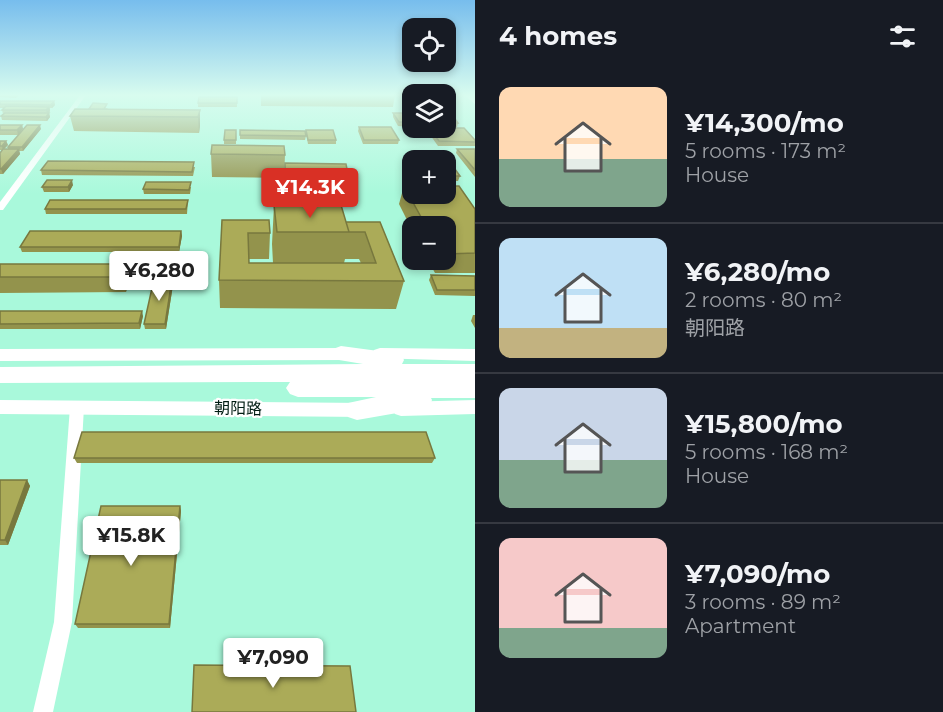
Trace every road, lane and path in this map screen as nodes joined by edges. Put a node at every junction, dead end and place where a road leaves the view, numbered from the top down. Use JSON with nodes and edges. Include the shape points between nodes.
{"nodes":[{"id":1,"x":59,"y":128,"type":"edge"},
{"id":2,"x":0,"y":208,"type":"edge"},
{"id":3,"x":341,"y":354,"type":"junction"},
{"id":4,"x":0,"y":355,"type":"edge"},
{"id":5,"x":475,"y":356,"type":"edge"},
{"id":6,"x":475,"y":371,"type":"edge"},
{"id":7,"x":0,"y":375,"type":"edge"},
{"id":8,"x":0,"y":387,"type":"edge"},
{"id":9,"x":475,"y":390,"type":"edge"},
{"id":10,"x":0,"y":406,"type":"edge"},
{"id":11,"x":77,"y":407,"type":"junction"},
{"id":12,"x":475,"y":407,"type":"edge"},
{"id":13,"x":357,"y":410,"type":"junction"},
{"id":14,"x":43,"y":712,"type":"edge"}],
"edges":[{"from":1,"to":2,"type":"street"},
{"from":3,"to":4,"type":"street"},
{"from":3,"to":5,"type":"street"},
{"from":3,"to":6,"type":"highway"},
{"from":6,"to":7,"type":"highway","name":"朝阳路"},
{"from":8,"to":9,"type":"highway","name":"朝阳路"},
{"from":9,"to":13,"type":"highway"},
{"from":10,"to":11,"type":"street","name":"朝阳路"},
{"from":11,"to":13,"type":"street","name":"朝阳路"},
{"from":11,"to":14,"type":"street","via":[[63,622]]},
{"from":12,"to":13,"type":"street","name":"朝阳路"}]}
